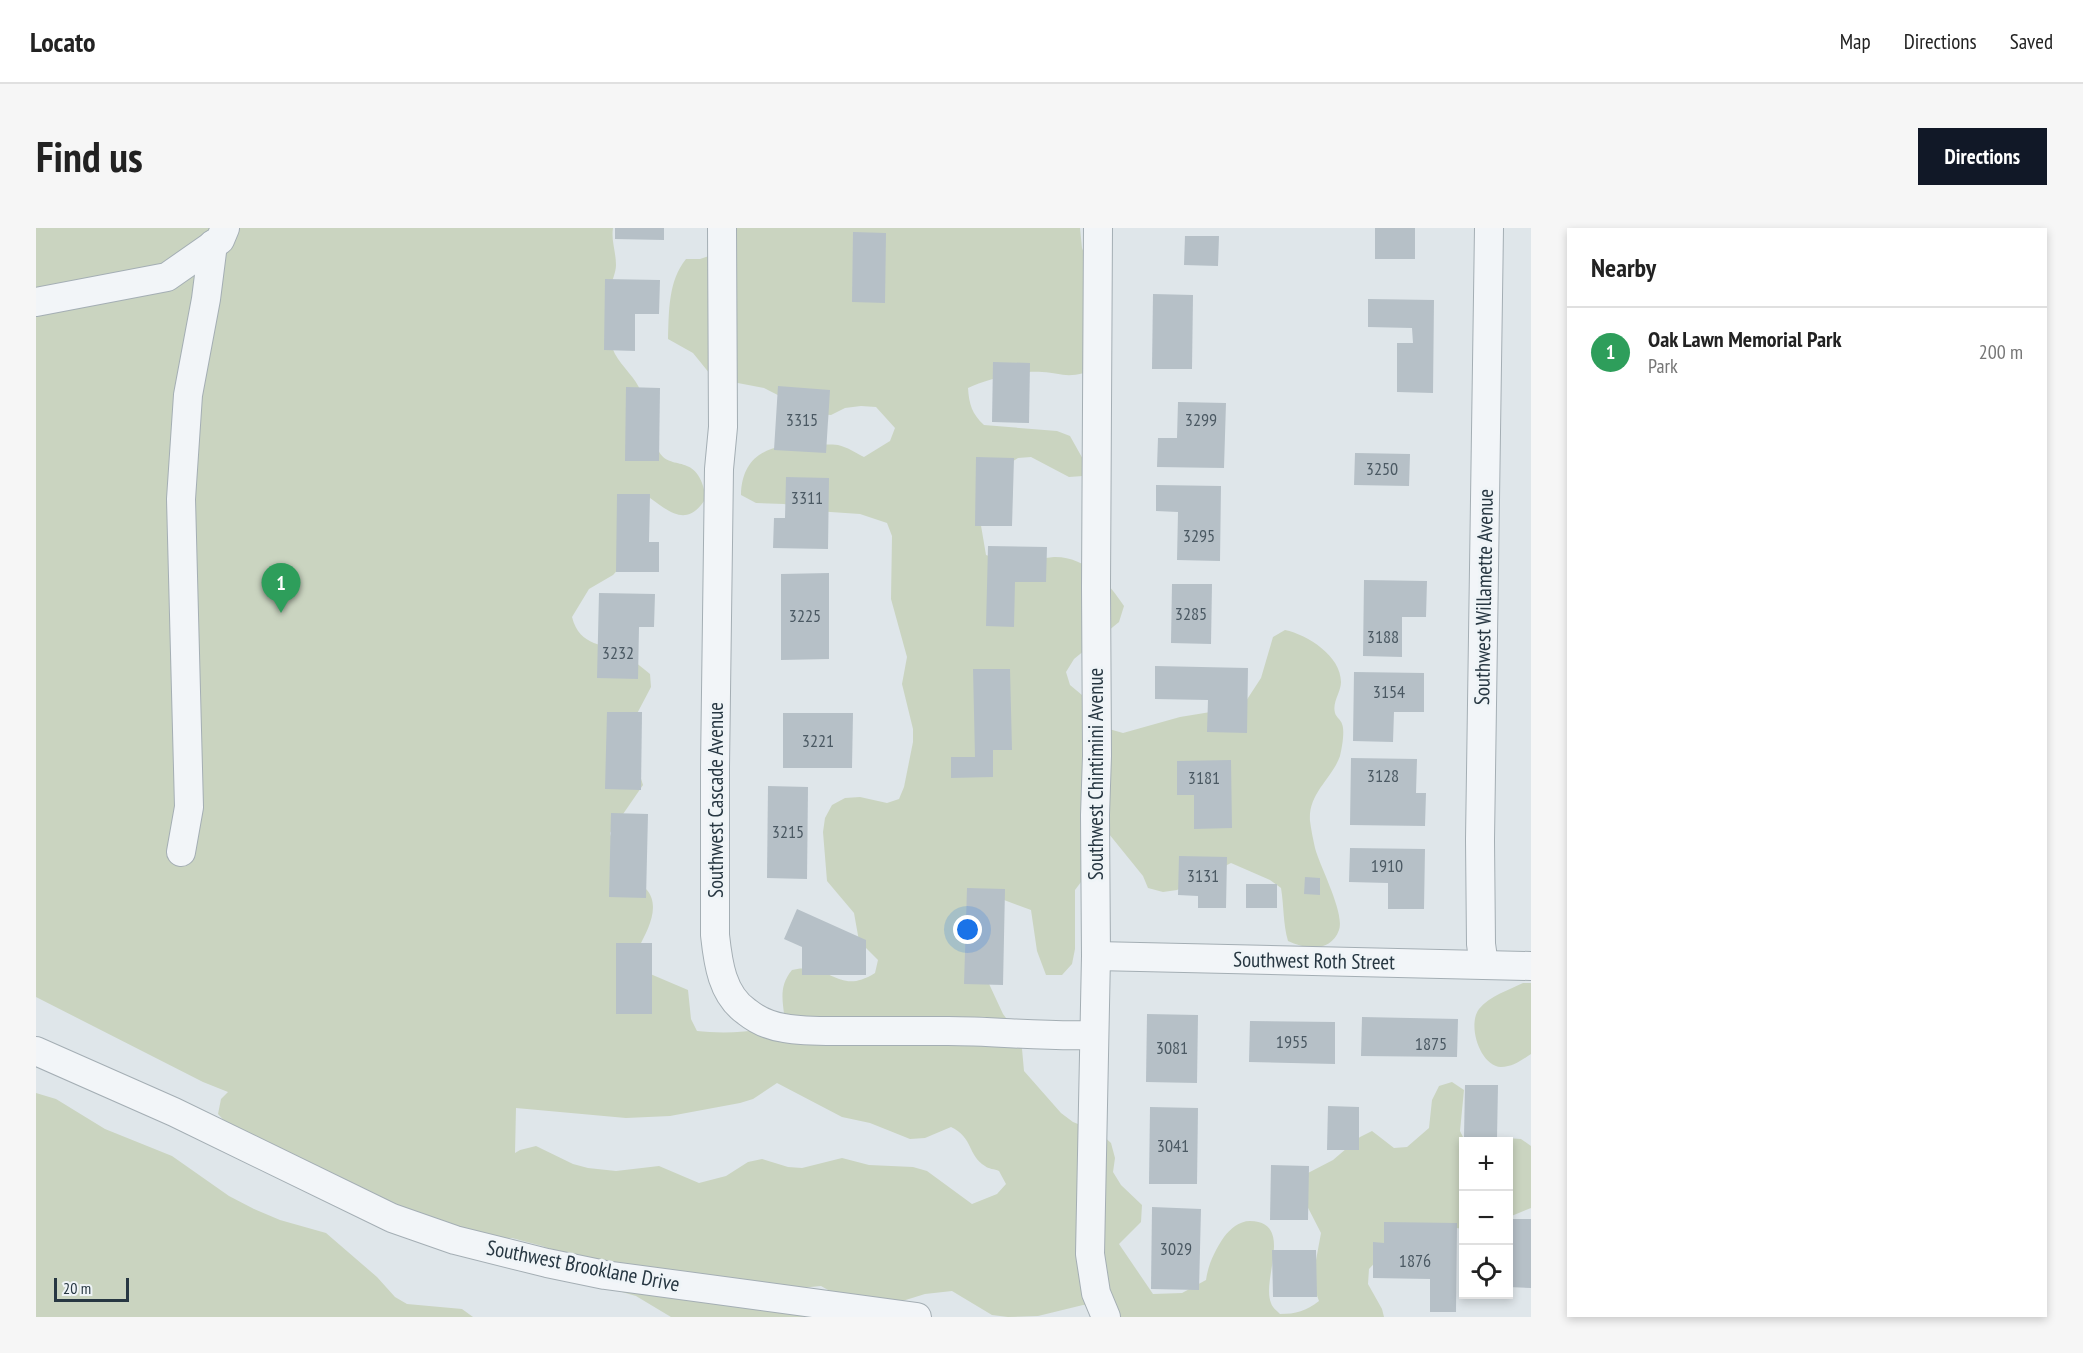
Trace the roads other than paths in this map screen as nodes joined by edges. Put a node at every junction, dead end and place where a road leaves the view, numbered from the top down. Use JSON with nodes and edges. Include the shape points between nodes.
{"nodes":[{"id":1,"x":722,"y":228,"type":"edge"},
{"id":2,"x":1098,"y":228,"type":"edge"},
{"id":3,"x":1489,"y":228,"type":"edge"},
{"id":4,"x":219,"y":236,"type":"edge"},
{"id":5,"x":36,"y":302,"type":"edge"},
{"id":6,"x":181,"y":852,"type":"dead end"},
{"id":7,"x":1096,"y":956,"type":"junction"},
{"id":8,"x":1484,"y":965,"type":"junction"},
{"id":9,"x":1531,"y":966,"type":"edge"},
{"id":10,"x":1093,"y":1035,"type":"junction"},
{"id":11,"x":36,"y":1051,"type":"edge"},
{"id":12,"x":917,"y":1317,"type":"edge"},
{"id":13,"x":1106,"y":1317,"type":"edge"}],
"edges":[{"from":1,"to":10,"type":"street","name":"Southwest Cascade Avenue","via":[[715,935],[723,981],[745,1011],[759,1021],[784,1028]]},
{"from":2,"to":7,"type":"street","name":"Southwest Chintimini Avenue"},
{"from":3,"to":8,"type":"street","name":"Southwest Willamette Avenue","via":[[1480,840]]},
{"from":4,"to":5,"type":"street","via":[[167,277]]},
{"from":4,"to":6,"type":"street","via":[[188,395],[182,499],[189,807]]},
{"from":7,"to":8,"type":"street","name":"Southwest Roth Street"},
{"from":7,"to":10,"type":"street","name":"Southwest Chintimini Avenue"},
{"from":8,"to":9,"type":"street","name":"Southwest Roth Street"},
{"from":10,"to":13,"type":"street","name":"Southwest Chintimini Avenue","via":[[1090,1254],[1096,1293]]},
{"from":11,"to":12,"type":"street","name":"Southwest Brooklane Drive","via":[[174,1112],[392,1218],[455,1240],[605,1275]]}]}
